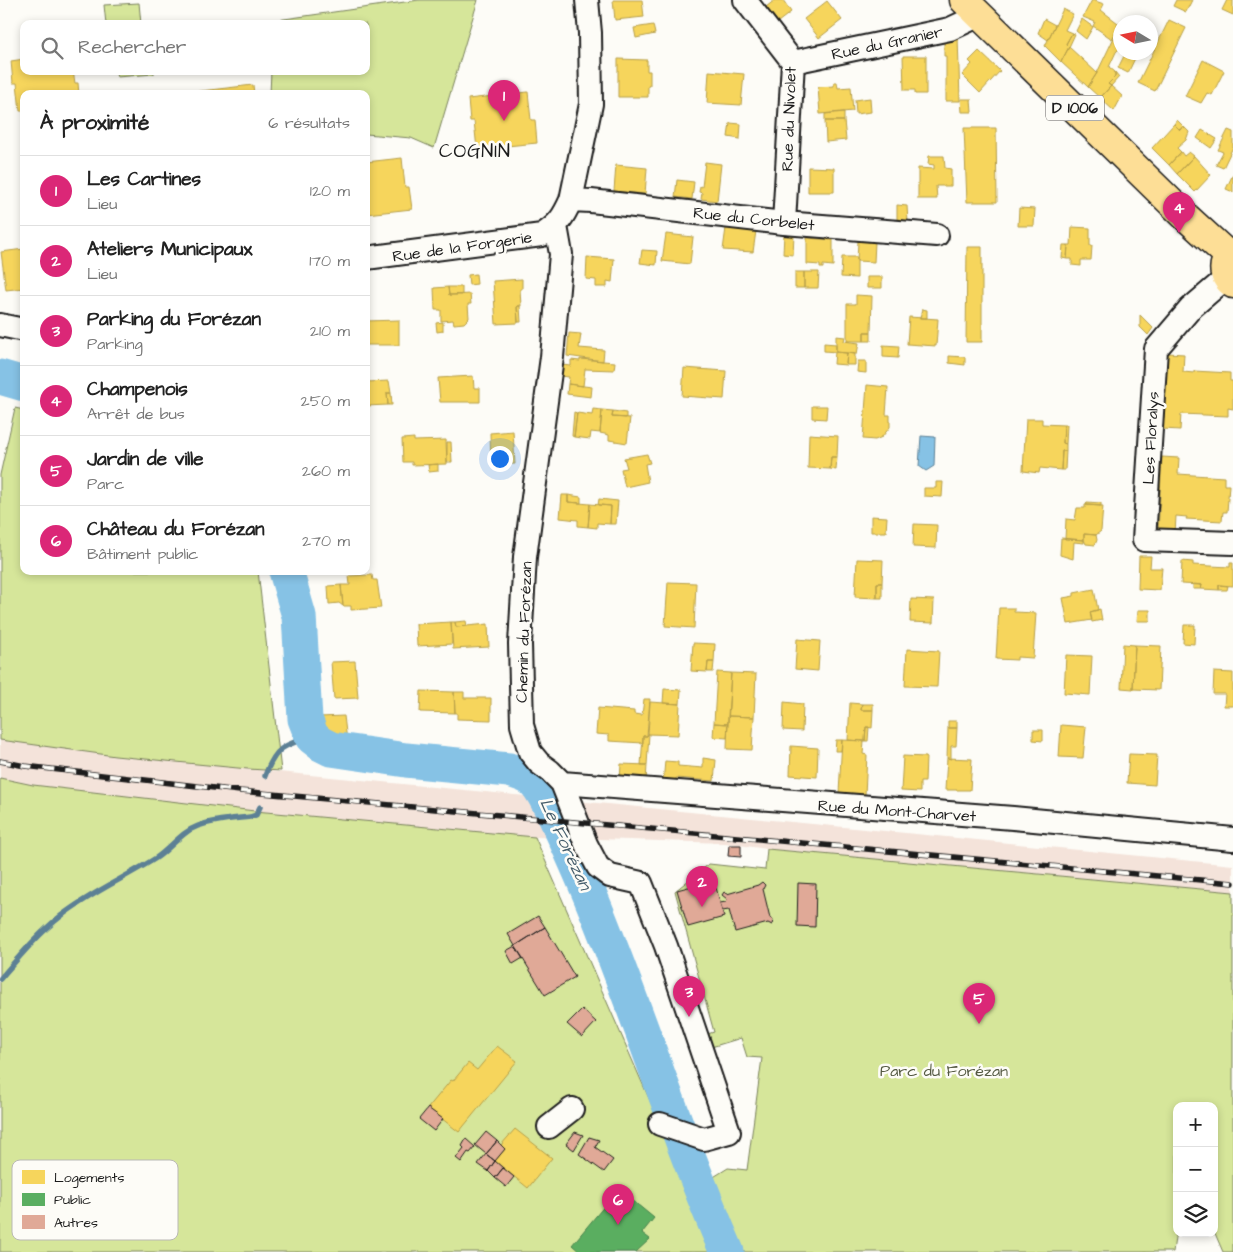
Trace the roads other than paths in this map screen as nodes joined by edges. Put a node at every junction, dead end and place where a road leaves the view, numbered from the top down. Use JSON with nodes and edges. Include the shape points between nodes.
{"nodes":[{"id":1,"x":587,"y":0,"type":"edge"},
{"id":2,"x":745,"y":0,"type":"edge"},
{"id":3,"x":972,"y":8,"type":"edge"},
{"id":4,"x":793,"y":62,"type":"junction"},
{"id":5,"x":571,"y":200,"type":"junction"},
{"id":6,"x":784,"y":223,"type":"junction"},
{"id":7,"x":556,"y":226,"type":"junction"},
{"id":8,"x":937,"y":235,"type":"dead end"},
{"id":9,"x":370,"y":257,"type":"edge"},
{"id":10,"x":1230,"y":268,"type":"edge"},
{"id":11,"x":0,"y":324,"type":"edge"},
{"id":12,"x":20,"y":329,"type":"edge"},
{"id":13,"x":1233,"y":543,"type":"edge"},
{"id":14,"x":562,"y":783,"type":"junction"},
{"id":15,"x":1233,"y":839,"type":"edge"},
{"id":16,"x":572,"y":1109,"type":"dead end"},
{"id":17,"x":660,"y":1124,"type":"dead end"},
{"id":18,"x":549,"y":1127,"type":"dead end"}],
"edges":[{"from":1,"to":5,"type":"street","via":[[591,104]]},
{"from":2,"to":4,"type":"street","name":"Rue du Nivolet"},
{"from":3,"to":4,"type":"street","name":"Rue du Granier","via":[[950,29]]},
{"from":3,"to":10,"type":"main road","number":"D 1006","via":[[1185,216]]},
{"from":4,"to":6,"type":"street","name":"Rue du Nivolet"},
{"from":5,"to":6,"type":"street","name":"Rue du Corbelet"},
{"from":5,"to":7,"type":"street"},
{"from":6,"to":8,"type":"street","name":"Rue du Corbelet"},
{"from":7,"to":9,"type":"street","name":"Rue de la Forgerie","via":[[542,235]]},
{"from":7,"to":14,"type":"street","name":"Chemin du Forézan","via":[[561,254],[552,356],[525,557],[520,644],[522,725],[526,741],[530,752]]},
{"from":10,"to":13,"type":"street","name":"Les Floralys","via":[[1156,349],[1144,540]]},
{"from":11,"to":12,"type":"street"},
{"from":14,"to":15,"type":"street","name":"Rue du Mont-Charvet","via":[[1013,818]]},
{"from":14,"to":17,"type":"street","name":"Chemin du Forézan","via":[[598,868],[610,876],[641,883],[729,1132],[704,1139]]},
{"from":16,"to":18,"type":"street"}]}
